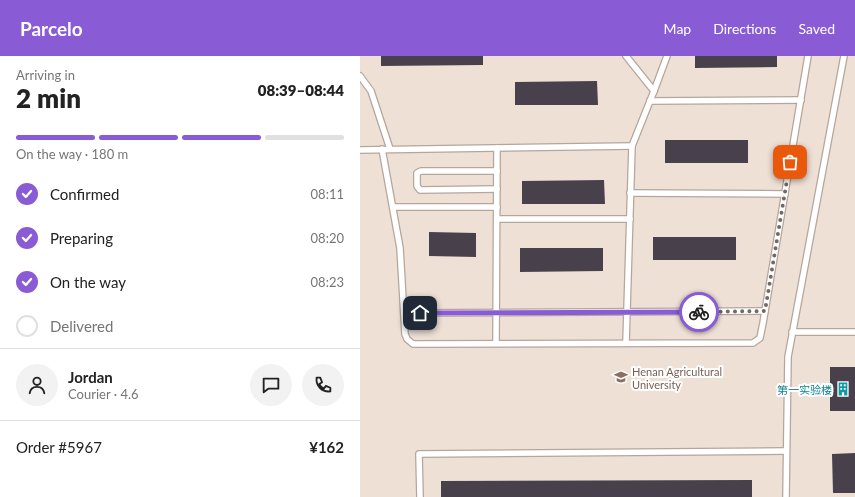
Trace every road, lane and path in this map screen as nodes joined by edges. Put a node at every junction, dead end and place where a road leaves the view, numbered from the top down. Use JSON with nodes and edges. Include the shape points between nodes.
{"nodes":[{"id":1,"x":626,"y":56,"type":"edge"},
{"id":2,"x":667,"y":56,"type":"edge"},
{"id":3,"x":808,"y":56,"type":"edge"},
{"id":4,"x":844,"y":56,"type":"edge"},
{"id":5,"x":360,"y":76,"type":"edge"},
{"id":6,"x":654,"y":91,"type":"junction"},
{"id":7,"x":801,"y":100,"type":"junction"},
{"id":8,"x":650,"y":101,"type":"junction"},
{"id":9,"x":632,"y":146,"type":"junction"},
{"id":10,"x":497,"y":148,"type":"junction"},
{"id":11,"x":382,"y":149,"type":"junction"},
{"id":12,"x":390,"y":149,"type":"junction"},
{"id":13,"x":360,"y":150,"type":"edge"},
{"id":14,"x":497,"y":171,"type":"junction"},
{"id":15,"x":497,"y":188,"type":"junction"},
{"id":16,"x":630,"y":193,"type":"junction"},
{"id":17,"x":785,"y":194,"type":"junction"},
{"id":18,"x":392,"y":207,"type":"junction"},
{"id":19,"x":497,"y":207,"type":"junction"},
{"id":20,"x":497,"y":219,"type":"junction"},
{"id":21,"x":630,"y":219,"type":"junction"},
{"id":22,"x":765,"y":311,"type":"junction"},
{"id":23,"x":496,"y":312,"type":"junction"},
{"id":24,"x":627,"y":312,"type":"junction"},
{"id":25,"x":405,"y":313,"type":"junction"},
{"id":26,"x":792,"y":332,"type":"junction"},
{"id":27,"x":855,"y":332,"type":"edge"},
{"id":28,"x":496,"y":343,"type":"junction"},
{"id":29,"x":626,"y":343,"type":"junction"},
{"id":30,"x":786,"y":451,"type":"junction"},
{"id":31,"x":420,"y":497,"type":"edge"},
{"id":32,"x":786,"y":497,"type":"edge"}],
"edges":[{"from":1,"to":6,"type":"lane"},
{"from":2,"to":6,"type":"lane"},
{"from":3,"to":7,"type":"lane"},
{"from":4,"to":26,"type":"lane"},
{"from":5,"to":12,"type":"lane","via":[[371,91]]},
{"from":6,"to":8,"type":"lane"},
{"from":7,"to":8,"type":"lane"},
{"from":7,"to":17,"type":"lane"},
{"from":8,"to":9,"type":"lane"},
{"from":9,"to":10,"type":"lane"},
{"from":9,"to":16,"type":"lane"},
{"from":10,"to":12,"type":"lane"},
{"from":10,"to":14,"type":"lane"},
{"from":11,"to":12,"type":"lane"},
{"from":11,"to":13,"type":"lane"},
{"from":11,"to":18,"type":"lane"},
{"from":14,"to":15,"type":"lane"},
{"from":14,"to":15,"type":"lane","via":[[421,171],[418,173],[417,186],[420,190]]},
{"from":15,"to":19,"type":"lane"},
{"from":16,"to":17,"type":"lane"},
{"from":16,"to":21,"type":"lane"},
{"from":17,"to":22,"type":"lane"},
{"from":18,"to":19,"type":"lane"},
{"from":18,"to":25,"type":"lane","via":[[400,248]]},
{"from":19,"to":20,"type":"lane"},
{"from":20,"to":21,"type":"lane"},
{"from":20,"to":23,"type":"lane"},
{"from":21,"to":24,"type":"lane"},
{"from":22,"to":24,"type":"lane"},
{"from":22,"to":29,"type":"lane","via":[[760,338],[753,343]]},
{"from":23,"to":24,"type":"lane"},
{"from":23,"to":25,"type":"lane"},
{"from":23,"to":28,"type":"lane"},
{"from":24,"to":29,"type":"lane"},
{"from":25,"to":28,"type":"lane","via":[[405,334],[413,344]]},
{"from":26,"to":27,"type":"lane"},
{"from":26,"to":30,"type":"lane","via":[[788,357]]},
{"from":28,"to":29,"type":"lane"},
{"from":30,"to":31,"type":"lane","via":[[419,454]]},
{"from":30,"to":32,"type":"lane"}]}
